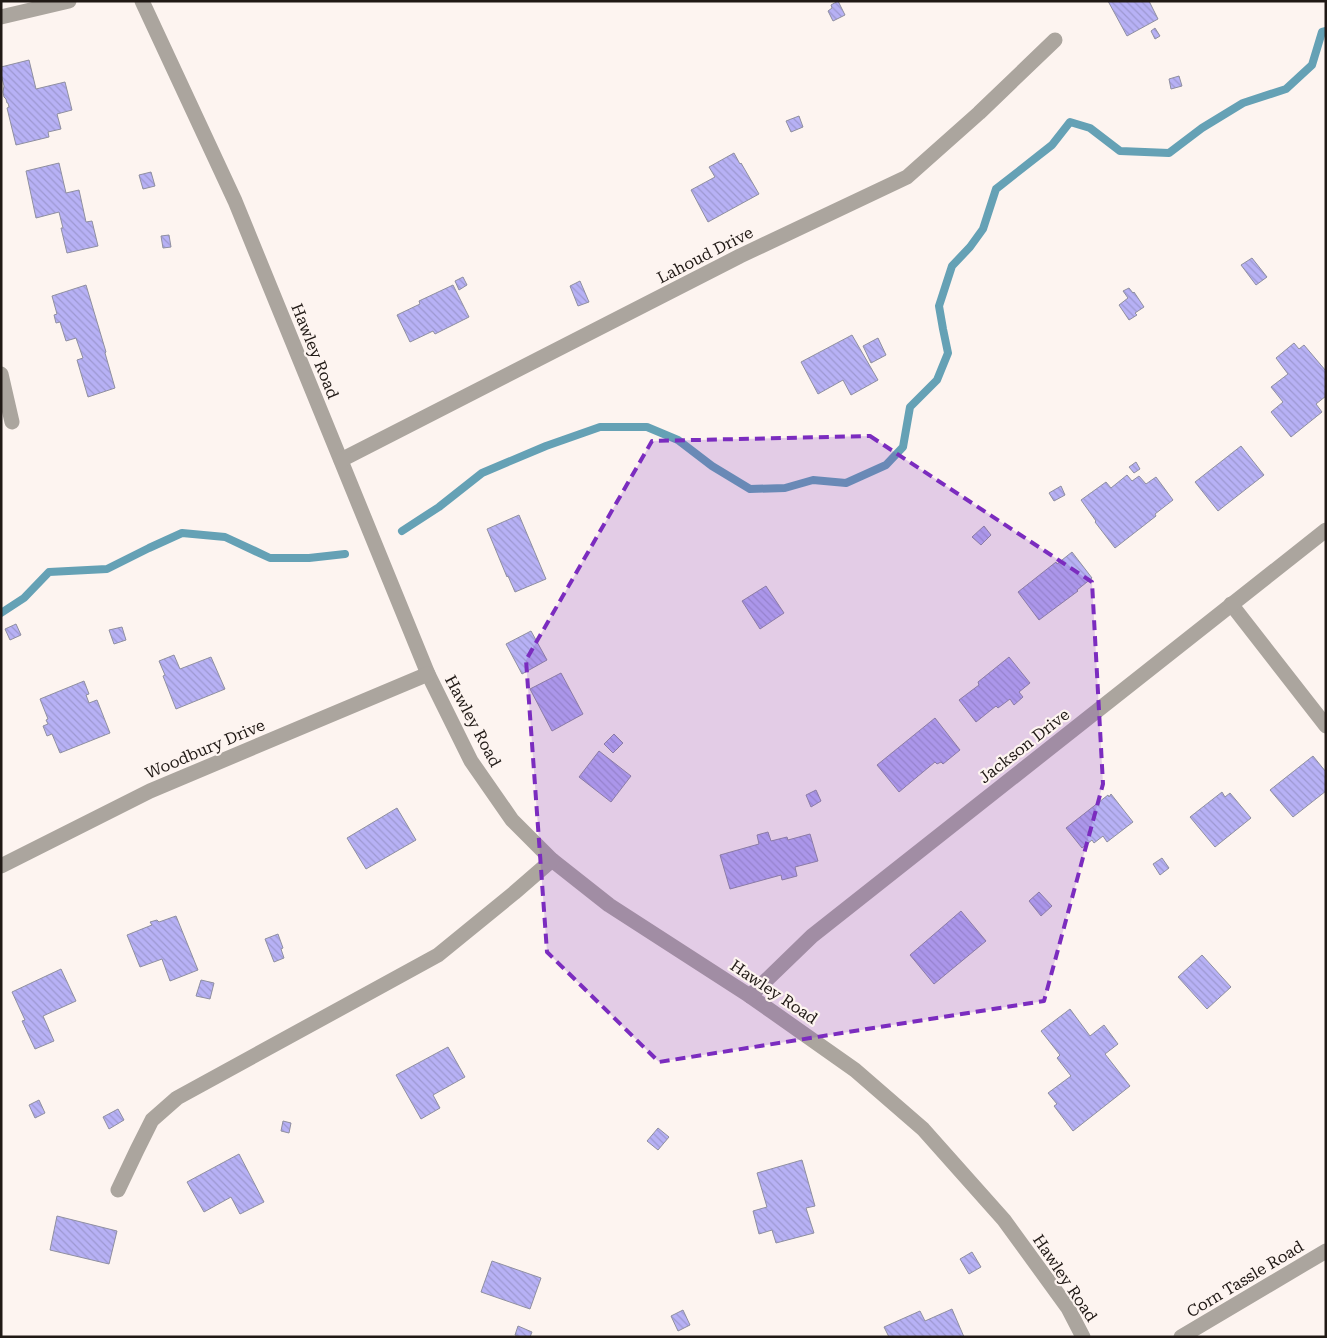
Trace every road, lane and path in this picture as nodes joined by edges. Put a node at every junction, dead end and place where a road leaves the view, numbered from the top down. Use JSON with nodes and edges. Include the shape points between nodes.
{"nodes":[{"id":1,"x":69,"y":1,"type":"edge"},
{"id":2,"x":142,"y":1,"type":"edge"},
{"id":3,"x":1,"y":17,"type":"edge"},
{"id":4,"x":1055,"y":40,"type":"dead end"},
{"id":5,"x":1,"y":374,"type":"edge"},
{"id":6,"x":12,"y":422,"type":"dead end"},
{"id":7,"x":341,"y":460,"type":"junction"},
{"id":8,"x":1326,"y":530,"type":"edge"},
{"id":9,"x":1231,"y":604,"type":"junction"},
{"id":10,"x":428,"y":674,"type":"junction"},
{"id":11,"x":1326,"y":726,"type":"edge"},
{"id":12,"x":552,"y":860,"type":"junction"},
{"id":13,"x":1,"y":866,"type":"edge"},
{"id":14,"x":750,"y":996,"type":"junction"},
{"id":15,"x":118,"y":1190,"type":"dead end"},
{"id":16,"x":1326,"y":1251,"type":"edge"},
{"id":17,"x":1083,"y":1337,"type":"edge"},
{"id":18,"x":1182,"y":1337,"type":"edge"}],
"edges":[{"from":1,"to":3,"type":"street"},
{"from":2,"to":7,"type":"street","name":"Hawley Road","via":[[235,202]]},
{"from":4,"to":7,"type":"street","name":"Lahoud Drive","via":[[907,178],[740,256]]},
{"from":5,"to":6,"type":"street"},
{"from":7,"to":10,"type":"street","name":"Hawley Road"},
{"from":8,"to":9,"type":"street","name":"Jackson Drive"},
{"from":9,"to":11,"type":"street"},
{"from":9,"to":14,"type":"street","name":"Jackson Drive","via":[[812,936]]},
{"from":10,"to":12,"type":"street","name":"Hawley Road","via":[[471,761],[512,820]]},
{"from":10,"to":13,"type":"street","name":"Woodbury Drive","via":[[150,791]]},
{"from":12,"to":14,"type":"street","name":"Hawley Road","via":[[609,905]]},
{"from":12,"to":15,"type":"street","via":[[438,955],[177,1098],[152,1120]]},
{"from":14,"to":17,"type":"street","name":"Hawley Road","via":[[855,1070],[923,1129],[1004,1220],[1068,1308]]},
{"from":16,"to":18,"type":"street","name":"Corn Tassle Road"}]}
